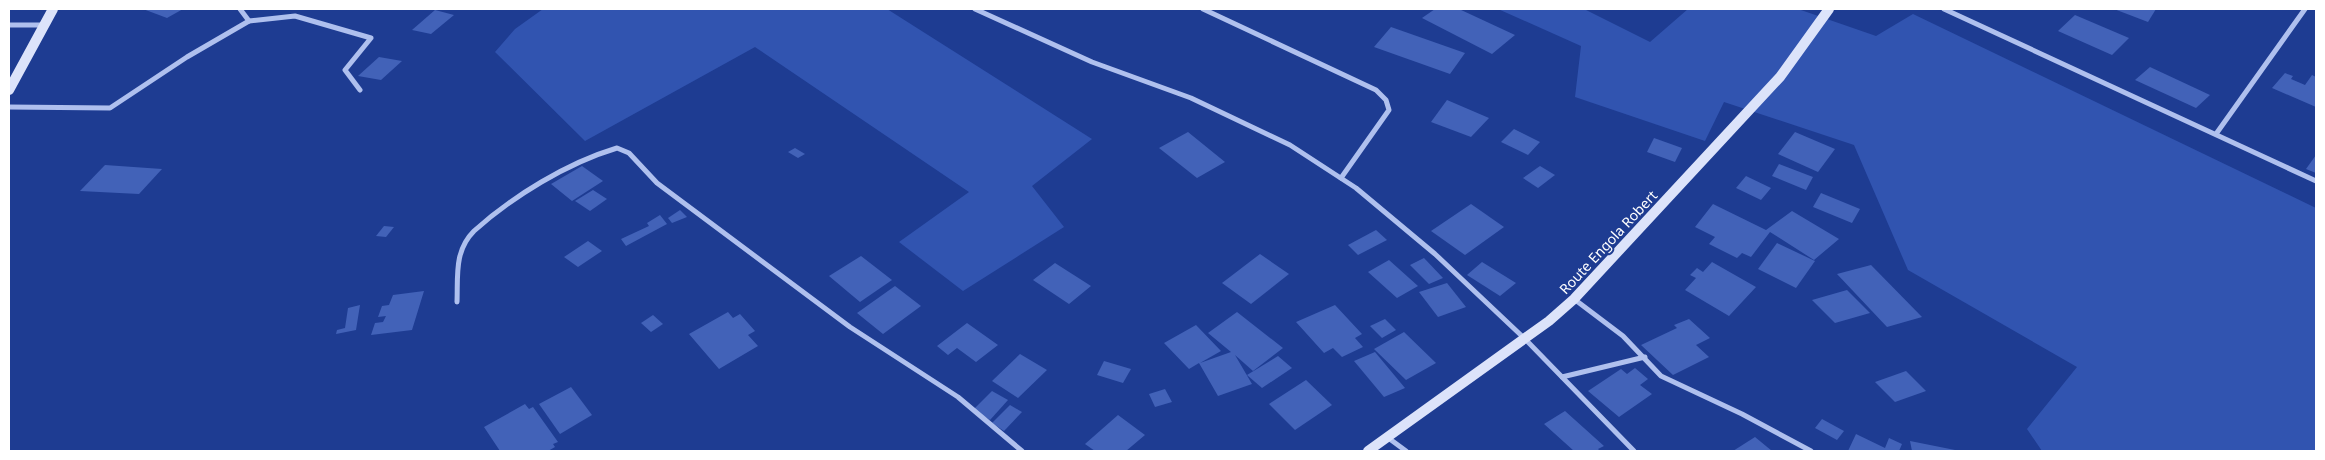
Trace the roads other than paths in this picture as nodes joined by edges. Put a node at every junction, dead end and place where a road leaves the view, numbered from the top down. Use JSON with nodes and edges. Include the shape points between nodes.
{"nodes":[{"id":1,"x":53,"y":9,"type":"edge"},
{"id":2,"x":240,"y":9,"type":"edge"},
{"id":3,"x":975,"y":9,"type":"edge"},
{"id":4,"x":1203,"y":9,"type":"edge"},
{"id":5,"x":1829,"y":9,"type":"edge"},
{"id":6,"x":1944,"y":9,"type":"edge"},
{"id":7,"x":2305,"y":9,"type":"edge"},
{"id":8,"x":249,"y":21,"type":"junction"},
{"id":9,"x":9,"y":25,"type":"edge"},
{"id":10,"x":44,"y":25,"type":"junction"},
{"id":11,"x":9,"y":90,"type":"edge"},
{"id":12,"x":360,"y":90,"type":"dead end"},
{"id":13,"x":9,"y":107,"type":"edge"},
{"id":14,"x":2216,"y":134,"type":"junction"},
{"id":15,"x":1341,"y":178,"type":"junction"},
{"id":16,"x":2316,"y":181,"type":"edge"},
{"id":17,"x":1574,"y":299,"type":"junction"},
{"id":18,"x":457,"y":302,"type":"dead end"},
{"id":19,"x":1524,"y":338,"type":"junction"},
{"id":20,"x":1645,"y":357,"type":"junction"},
{"id":21,"x":1562,"y":378,"type":"junction"},
{"id":22,"x":1387,"y":436,"type":"junction"},
{"id":23,"x":1022,"y":451,"type":"edge"},
{"id":24,"x":1368,"y":451,"type":"edge"},
{"id":25,"x":1406,"y":451,"type":"edge"},
{"id":26,"x":1634,"y":451,"type":"edge"},
{"id":27,"x":1811,"y":451,"type":"edge"}],
"edges":[{"from":1,"to":10,"type":"street"},
{"from":2,"to":8,"type":"street"},
{"from":3,"to":15,"type":"street","via":[[1092,62],[1190,98],[1290,145]]},
{"from":4,"to":15,"type":"street","via":[[1376,90],[1386,100],[1389,110]]},
{"from":5,"to":17,"type":"street","name":"Route Engola Robert","via":[[1780,77]]},
{"from":6,"to":14,"type":"street"},
{"from":7,"to":14,"type":"street"},
{"from":8,"to":12,"type":"street","via":[[295,16],[371,38],[345,70]]},
{"from":8,"to":13,"type":"street","via":[[110,108]]},
{"from":9,"to":10,"type":"street"},
{"from":10,"to":11,"type":"street"},
{"from":14,"to":16,"type":"street"},
{"from":15,"to":19,"type":"street","via":[[1435,254]]},
{"from":17,"to":19,"type":"street","name":"Route Engola Robert"},
{"from":17,"to":20,"type":"street"},
{"from":18,"to":23,"type":"street","via":[[464,242],[492,216],[547,178],[570,164],[616,148],[629,153],[657,183],[850,327],[958,396]]},
{"from":19,"to":21,"type":"street"},
{"from":19,"to":22,"type":"street","name":"Route Engola Robert"},
{"from":20,"to":21,"type":"street"},
{"from":20,"to":27,"type":"street","via":[[1669,381],[1742,414]]},
{"from":21,"to":26,"type":"street"},
{"from":22,"to":24,"type":"street","name":"Route Engola Robert"},
{"from":22,"to":25,"type":"street"}]}
